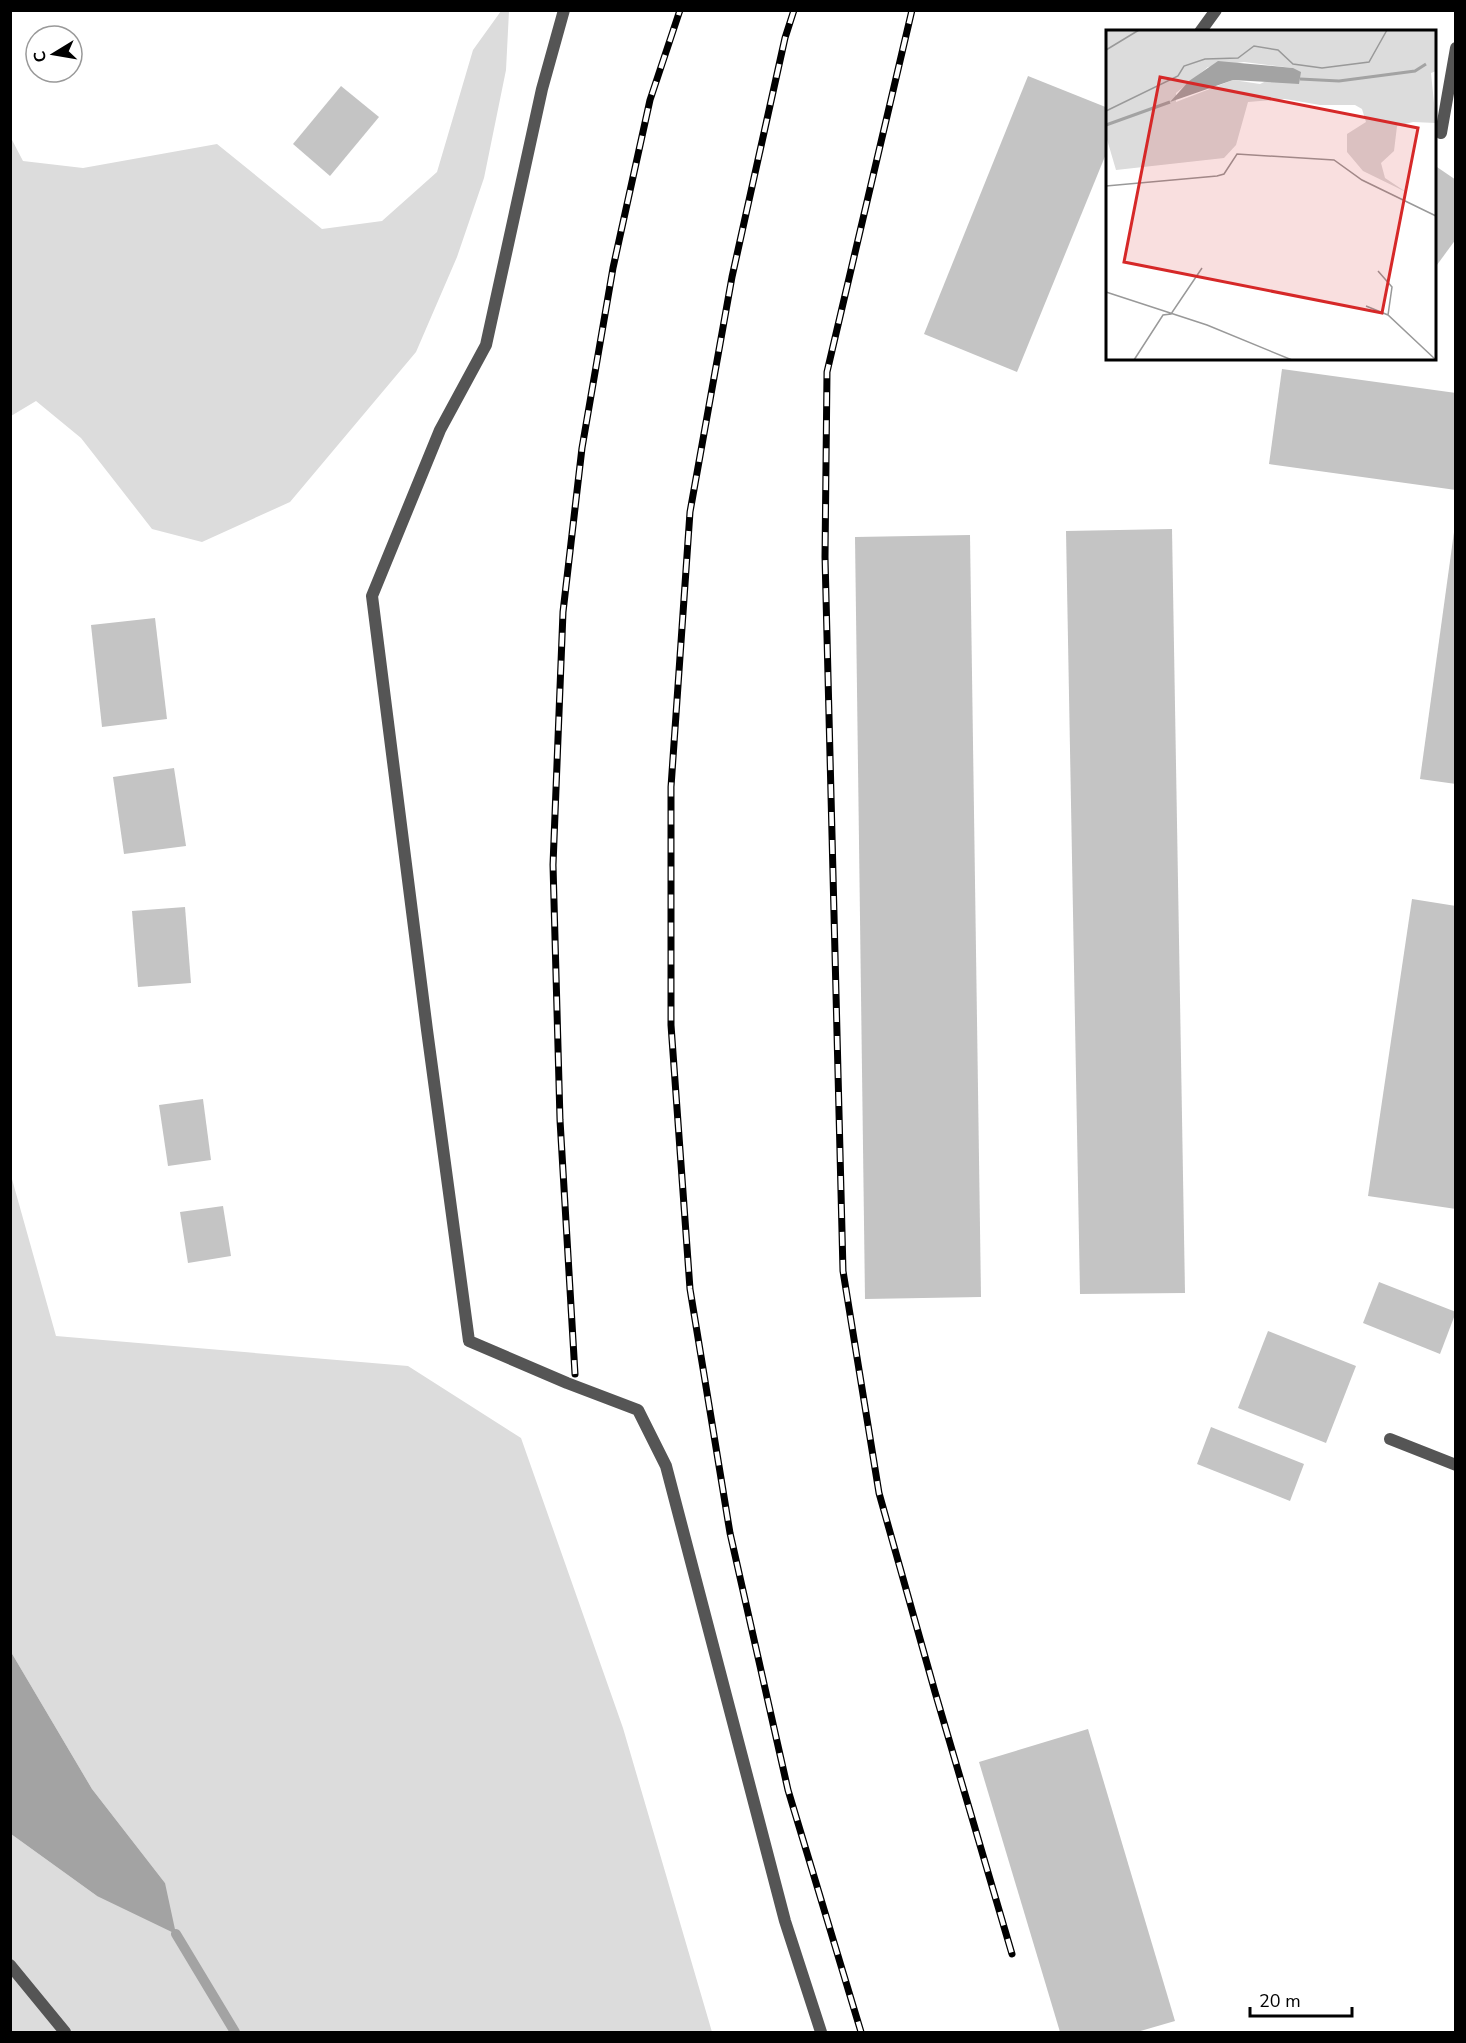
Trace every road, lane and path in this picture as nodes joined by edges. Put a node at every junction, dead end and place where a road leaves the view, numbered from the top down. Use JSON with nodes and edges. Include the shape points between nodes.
{"nodes":[{"id":1,"x":564,"y":10,"type":"edge"},
{"id":2,"x":1216,"y":10,"type":"edge"},
{"id":3,"x":1201,"y":30,"type":"edge"},
{"id":4,"x":1455,"y":48,"type":"edge"},
{"id":5,"x":1441,"y":134,"type":"dead end"},
{"id":6,"x":1390,"y":1439,"type":"dead end"},
{"id":7,"x":1455,"y":1465,"type":"edge"},
{"id":8,"x":10,"y":1965,"type":"edge"},
{"id":9,"x":65,"y":2032,"type":"edge"},
{"id":10,"x":821,"y":2032,"type":"edge"}],
"edges":[{"from":1,"to":10,"type":"street","via":[[542,89],[486,345],[440,430],[372,596],[469,1341],[638,1410],[666,1466],[785,1921]]},
{"from":2,"to":3,"type":"street"},
{"from":4,"to":5,"type":"street"},
{"from":6,"to":7,"type":"street"},
{"from":8,"to":9,"type":"street"}]}
